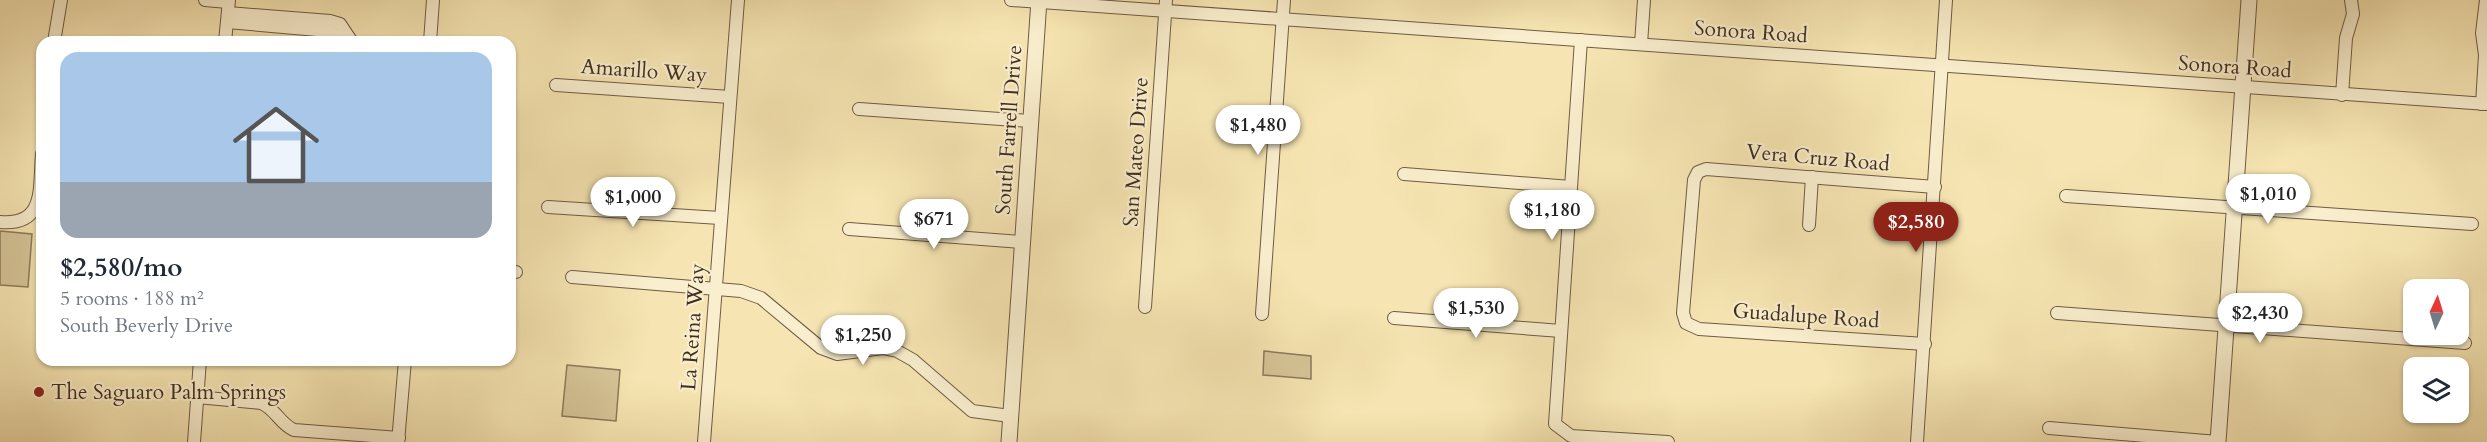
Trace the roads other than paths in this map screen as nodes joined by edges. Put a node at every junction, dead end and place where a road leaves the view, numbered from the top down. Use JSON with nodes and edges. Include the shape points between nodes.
{"nodes":[{"id":1,"x":61,"y":0,"type":"edge"},
{"id":2,"x":205,"y":0,"type":"edge"},
{"id":3,"x":433,"y":0,"type":"edge"},
{"id":4,"x":738,"y":0,"type":"edge"},
{"id":5,"x":1011,"y":0,"type":"edge"},
{"id":6,"x":1284,"y":0,"type":"edge"},
{"id":7,"x":1644,"y":0,"type":"edge"},
{"id":8,"x":1946,"y":0,"type":"edge"},
{"id":9,"x":2249,"y":0,"type":"edge"},
{"id":10,"x":2351,"y":0,"type":"edge"},
{"id":11,"x":2486,"y":0,"type":"edge"},
{"id":12,"x":1039,"y":1,"type":"edge"},
{"id":13,"x":1166,"y":5,"type":"edge"},
{"id":14,"x":228,"y":9,"type":"edge"},
{"id":15,"x":1283,"y":18,"type":"junction"},
{"id":16,"x":55,"y":36,"type":"edge"},
{"id":17,"x":226,"y":36,"type":"edge"},
{"id":18,"x":335,"y":36,"type":"edge"},
{"id":19,"x":348,"y":36,"type":"edge"},
{"id":20,"x":430,"y":36,"type":"edge"},
{"id":21,"x":1581,"y":40,"type":"junction"},
{"id":22,"x":1641,"y":44,"type":"junction"},
{"id":23,"x":1942,"y":66,"type":"junction"},
{"id":24,"x":556,"y":85,"type":"dead end"},
{"id":25,"x":2244,"y":87,"type":"junction"},
{"id":26,"x":2342,"y":94,"type":"junction"},
{"id":27,"x":730,"y":97,"type":"junction"},
{"id":28,"x":2484,"y":104,"type":"edge"},
{"id":29,"x":859,"y":109,"type":"dead end"},
{"id":30,"x":1030,"y":121,"type":"junction"},
{"id":31,"x":1404,"y":174,"type":"dead end"},
{"id":32,"x":1812,"y":177,"type":"junction"},
{"id":33,"x":1571,"y":187,"type":"junction"},
{"id":34,"x":1935,"y":187,"type":"junction"},
{"id":35,"x":2067,"y":196,"type":"dead end"},
{"id":36,"x":36,"y":206,"type":"edge"},
{"id":37,"x":548,"y":207,"type":"dead end"},
{"id":38,"x":2235,"y":208,"type":"junction"},
{"id":39,"x":720,"y":218,"type":"junction"},
{"id":40,"x":0,"y":222,"type":"edge"},
{"id":41,"x":2472,"y":224,"type":"dead end"},
{"id":42,"x":1809,"y":225,"type":"dead end"},
{"id":43,"x":849,"y":229,"type":"dead end"},
{"id":44,"x":1022,"y":242,"type":"junction"},
{"id":45,"x":572,"y":277,"type":"dead end"},
{"id":46,"x":716,"y":289,"type":"junction"},
{"id":47,"x":1145,"y":307,"type":"dead end"},
{"id":48,"x":1262,"y":314,"type":"dead end"},
{"id":49,"x":2057,"y":314,"type":"dead end"},
{"id":50,"x":1394,"y":318,"type":"dead end"},
{"id":51,"x":1686,"y":322,"type":"joint"},
{"id":52,"x":2227,"y":327,"type":"junction"},
{"id":53,"x":1561,"y":331,"type":"junction"},
{"id":54,"x":2403,"y":339,"type":"edge"},
{"id":55,"x":1925,"y":344,"type":"junction"},
{"id":56,"x":200,"y":366,"type":"edge"},
{"id":57,"x":404,"y":366,"type":"edge"},
{"id":58,"x":197,"y":398,"type":"junction"},
{"id":59,"x":1010,"y":416,"type":"junction"},
{"id":60,"x":2049,"y":428,"type":"dead end"},
{"id":61,"x":398,"y":440,"type":"edge"},
{"id":62,"x":194,"y":442,"type":"edge"},
{"id":63,"x":704,"y":442,"type":"edge"},
{"id":64,"x":1009,"y":442,"type":"edge"},
{"id":65,"x":1668,"y":442,"type":"edge"},
{"id":66,"x":1917,"y":442,"type":"edge"},
{"id":67,"x":2218,"y":442,"type":"edge"}],
"edges":[{"from":1,"to":16,"type":"street"},
{"from":2,"to":14,"type":"street"},
{"from":3,"to":20,"type":"street"},
{"from":4,"to":27,"type":"street","name":"La Reina Way"},
{"from":5,"to":12,"type":"street","name":"Sonora Road"},
{"from":6,"to":15,"type":"street"},
{"from":7,"to":22,"type":"street"},
{"from":8,"to":23,"type":"street"},
{"from":9,"to":25,"type":"street"},
{"from":10,"to":26,"type":"street","via":[[2353,14],[2346,38]]},
{"from":11,"to":28,"type":"street","via":[[2482,33]]},
{"from":12,"to":13,"type":"street","name":"Sonora Road"},
{"from":12,"to":30,"type":"street","name":"South Farrell Drive"},
{"from":13,"to":15,"type":"street","name":"Sonora Road"},
{"from":13,"to":47,"type":"street","name":"San Mateo Drive"},
{"from":14,"to":17,"type":"street"},
{"from":14,"to":18,"type":"street","via":[[329,31]]},
{"from":14,"to":19,"type":"street","via":[[330,21],[340,24]]},
{"from":15,"to":21,"type":"street","name":"Sonora Road"},
{"from":15,"to":48,"type":"street"},
{"from":21,"to":22,"type":"street","name":"Sonora Road"},
{"from":21,"to":33,"type":"street"},
{"from":22,"to":23,"type":"street","name":"Sonora Road"},
{"from":23,"to":25,"type":"street","name":"Sonora Road"},
{"from":23,"to":34,"type":"street"},
{"from":24,"to":27,"type":"street","name":"Amarillo Way"},
{"from":25,"to":26,"type":"street","name":"Sonora Road"},
{"from":25,"to":38,"type":"street"},
{"from":26,"to":28,"type":"street","name":"Sonora Road"},
{"from":27,"to":39,"type":"street","name":"La Reina Way"},
{"from":29,"to":30,"type":"street"},
{"from":30,"to":44,"type":"street","name":"South Farrell Drive"},
{"from":31,"to":33,"type":"street"},
{"from":32,"to":34,"type":"street","name":"Vera Cruz Road"},
{"from":32,"to":42,"type":"street"},
{"from":32,"to":51,"type":"street","name":"Vera Cruz Road","via":[[1706,169],[1698,172],[1694,180],[1683,313]]},
{"from":33,"to":53,"type":"street"},
{"from":34,"to":55,"type":"street"},
{"from":35,"to":38,"type":"street"},
{"from":36,"to":40,"type":"street","via":[[25,220]]},
{"from":37,"to":39,"type":"street"},
{"from":38,"to":41,"type":"street"},
{"from":38,"to":52,"type":"street"},
{"from":39,"to":46,"type":"street","name":"La Reina Way"},
{"from":43,"to":44,"type":"street"},
{"from":44,"to":59,"type":"street","name":"South Farrell Drive"},
{"from":45,"to":46,"type":"street"},
{"from":46,"to":59,"type":"street","via":[[741,291],[760,298],[829,351],[897,351],[972,411]]},
{"from":46,"to":63,"type":"street","name":"La Reina Way"},
{"from":49,"to":52,"type":"street"},
{"from":50,"to":53,"type":"street"},
{"from":51,"to":55,"type":"street","name":"Guadalupe Road","via":[[1699,329]]},
{"from":52,"to":54,"type":"street"},
{"from":52,"to":67,"type":"street"},
{"from":53,"to":65,"type":"street","via":[[1554,411],[1560,430],[1571,435]]},
{"from":55,"to":66,"type":"street"},
{"from":56,"to":58,"type":"street"},
{"from":57,"to":61,"type":"street"},
{"from":58,"to":61,"type":"street","via":[[261,403],[294,430]]},
{"from":58,"to":62,"type":"street"},
{"from":59,"to":64,"type":"street","name":"South Farrell Drive"},
{"from":60,"to":67,"type":"street"}]}
